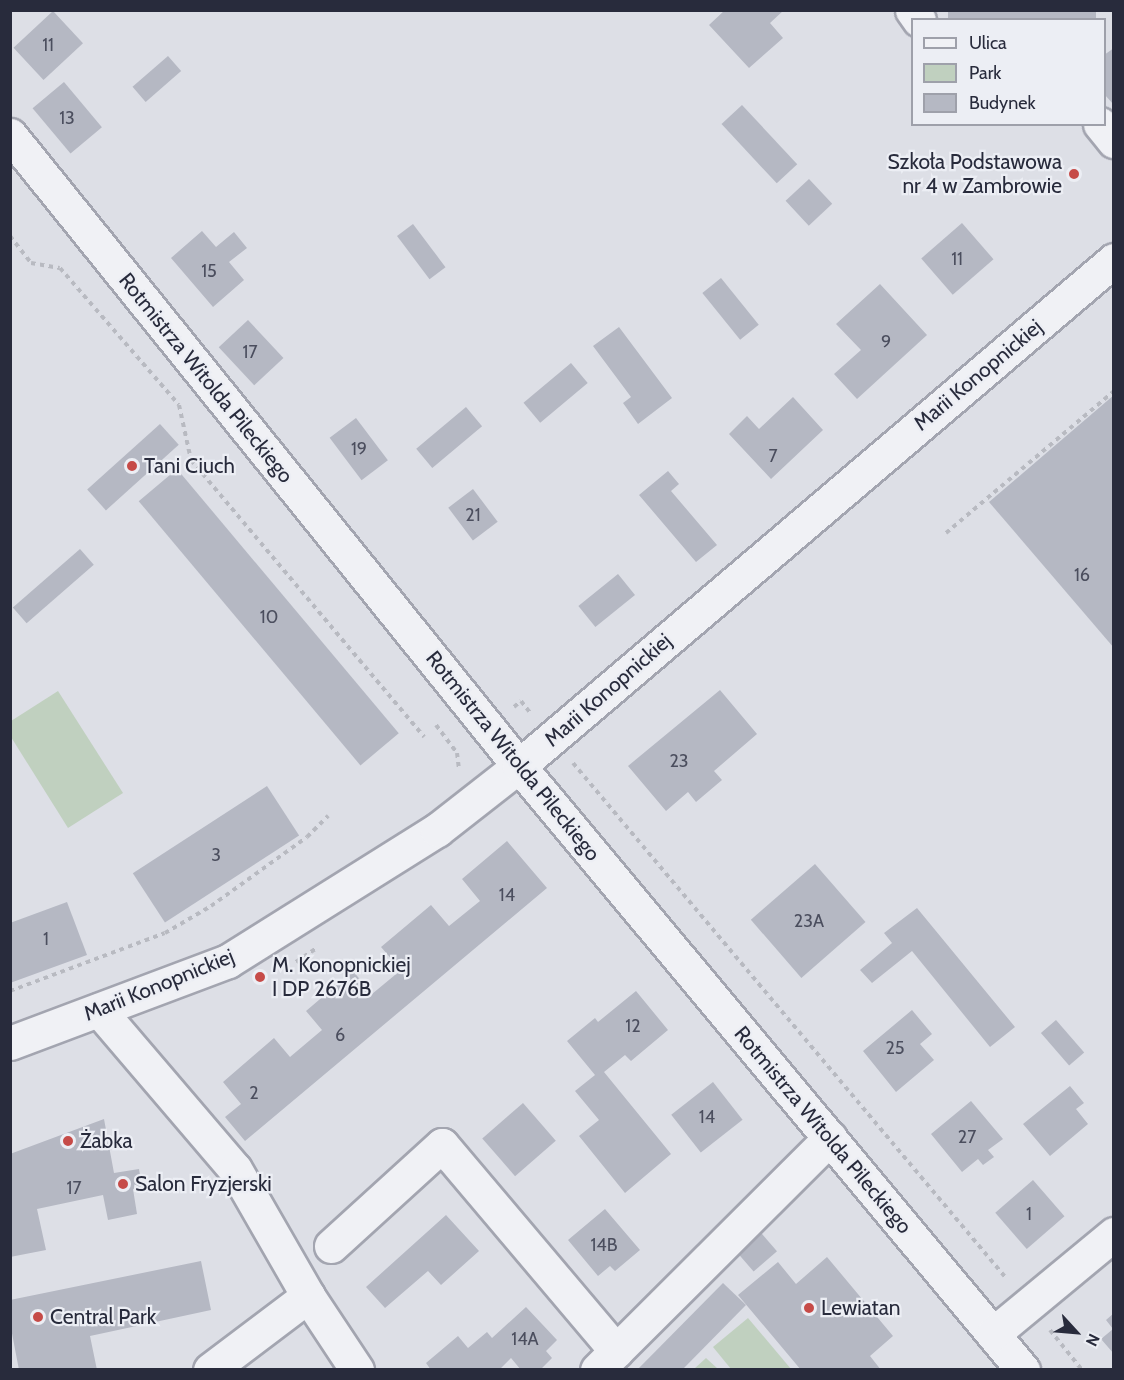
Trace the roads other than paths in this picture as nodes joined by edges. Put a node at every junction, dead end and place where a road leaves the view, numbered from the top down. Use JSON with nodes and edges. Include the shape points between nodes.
{"nodes":[{"id":1,"x":1102,"y":126,"type":"edge"},
{"id":2,"x":10,"y":135,"type":"edge"},
{"id":3,"x":1113,"y":141,"type":"edge"},
{"id":4,"x":1113,"y":260,"type":"edge"},
{"id":5,"x":519,"y":766,"type":"junction"},
{"id":6,"x":99,"y":1010,"type":"junction"},
{"id":7,"x":10,"y":1043,"type":"edge"},
{"id":8,"x":830,"y":1138,"type":"junction"},
{"id":9,"x":1113,"y":1234,"type":"edge"},
{"id":10,"x":331,"y":1246,"type":"dead end"},
{"id":11,"x":308,"y":1296,"type":"junction"},
{"id":12,"x":993,"y":1334,"type":"junction"},
{"id":13,"x":606,"y":1360,"type":"edge"},
{"id":14,"x":210,"y":1370,"type":"edge"},
{"id":15,"x":357,"y":1370,"type":"edge"},
{"id":16,"x":1023,"y":1370,"type":"edge"}],
"edges":[{"from":1,"to":3,"type":"street"},
{"from":2,"to":5,"type":"street","name":"Rotmistrza Witolda Pileckiego"},
{"from":4,"to":5,"type":"street","name":"Marii Konopnickiej"},
{"from":5,"to":6,"type":"street","name":"Marii Konopnickiej","via":[[437,830],[228,961]]},
{"from":5,"to":8,"type":"street","name":"Rotmistrza Witolda Pileckiego"},
{"from":6,"to":7,"type":"street","name":"Marii Konopnickiej"},
{"from":6,"to":11,"type":"street","via":[[235,1169]]},
{"from":8,"to":12,"type":"street","name":"Rotmistrza Witolda Pileckiego"},
{"from":8,"to":13,"type":"street"},
{"from":9,"to":12,"type":"street"},
{"from":10,"to":13,"type":"street","via":[[442,1145]]},
{"from":11,"to":14,"type":"street"},
{"from":11,"to":15,"type":"street"},
{"from":12,"to":16,"type":"street","name":"Rotmistrza Witolda Pileckiego"}]}
